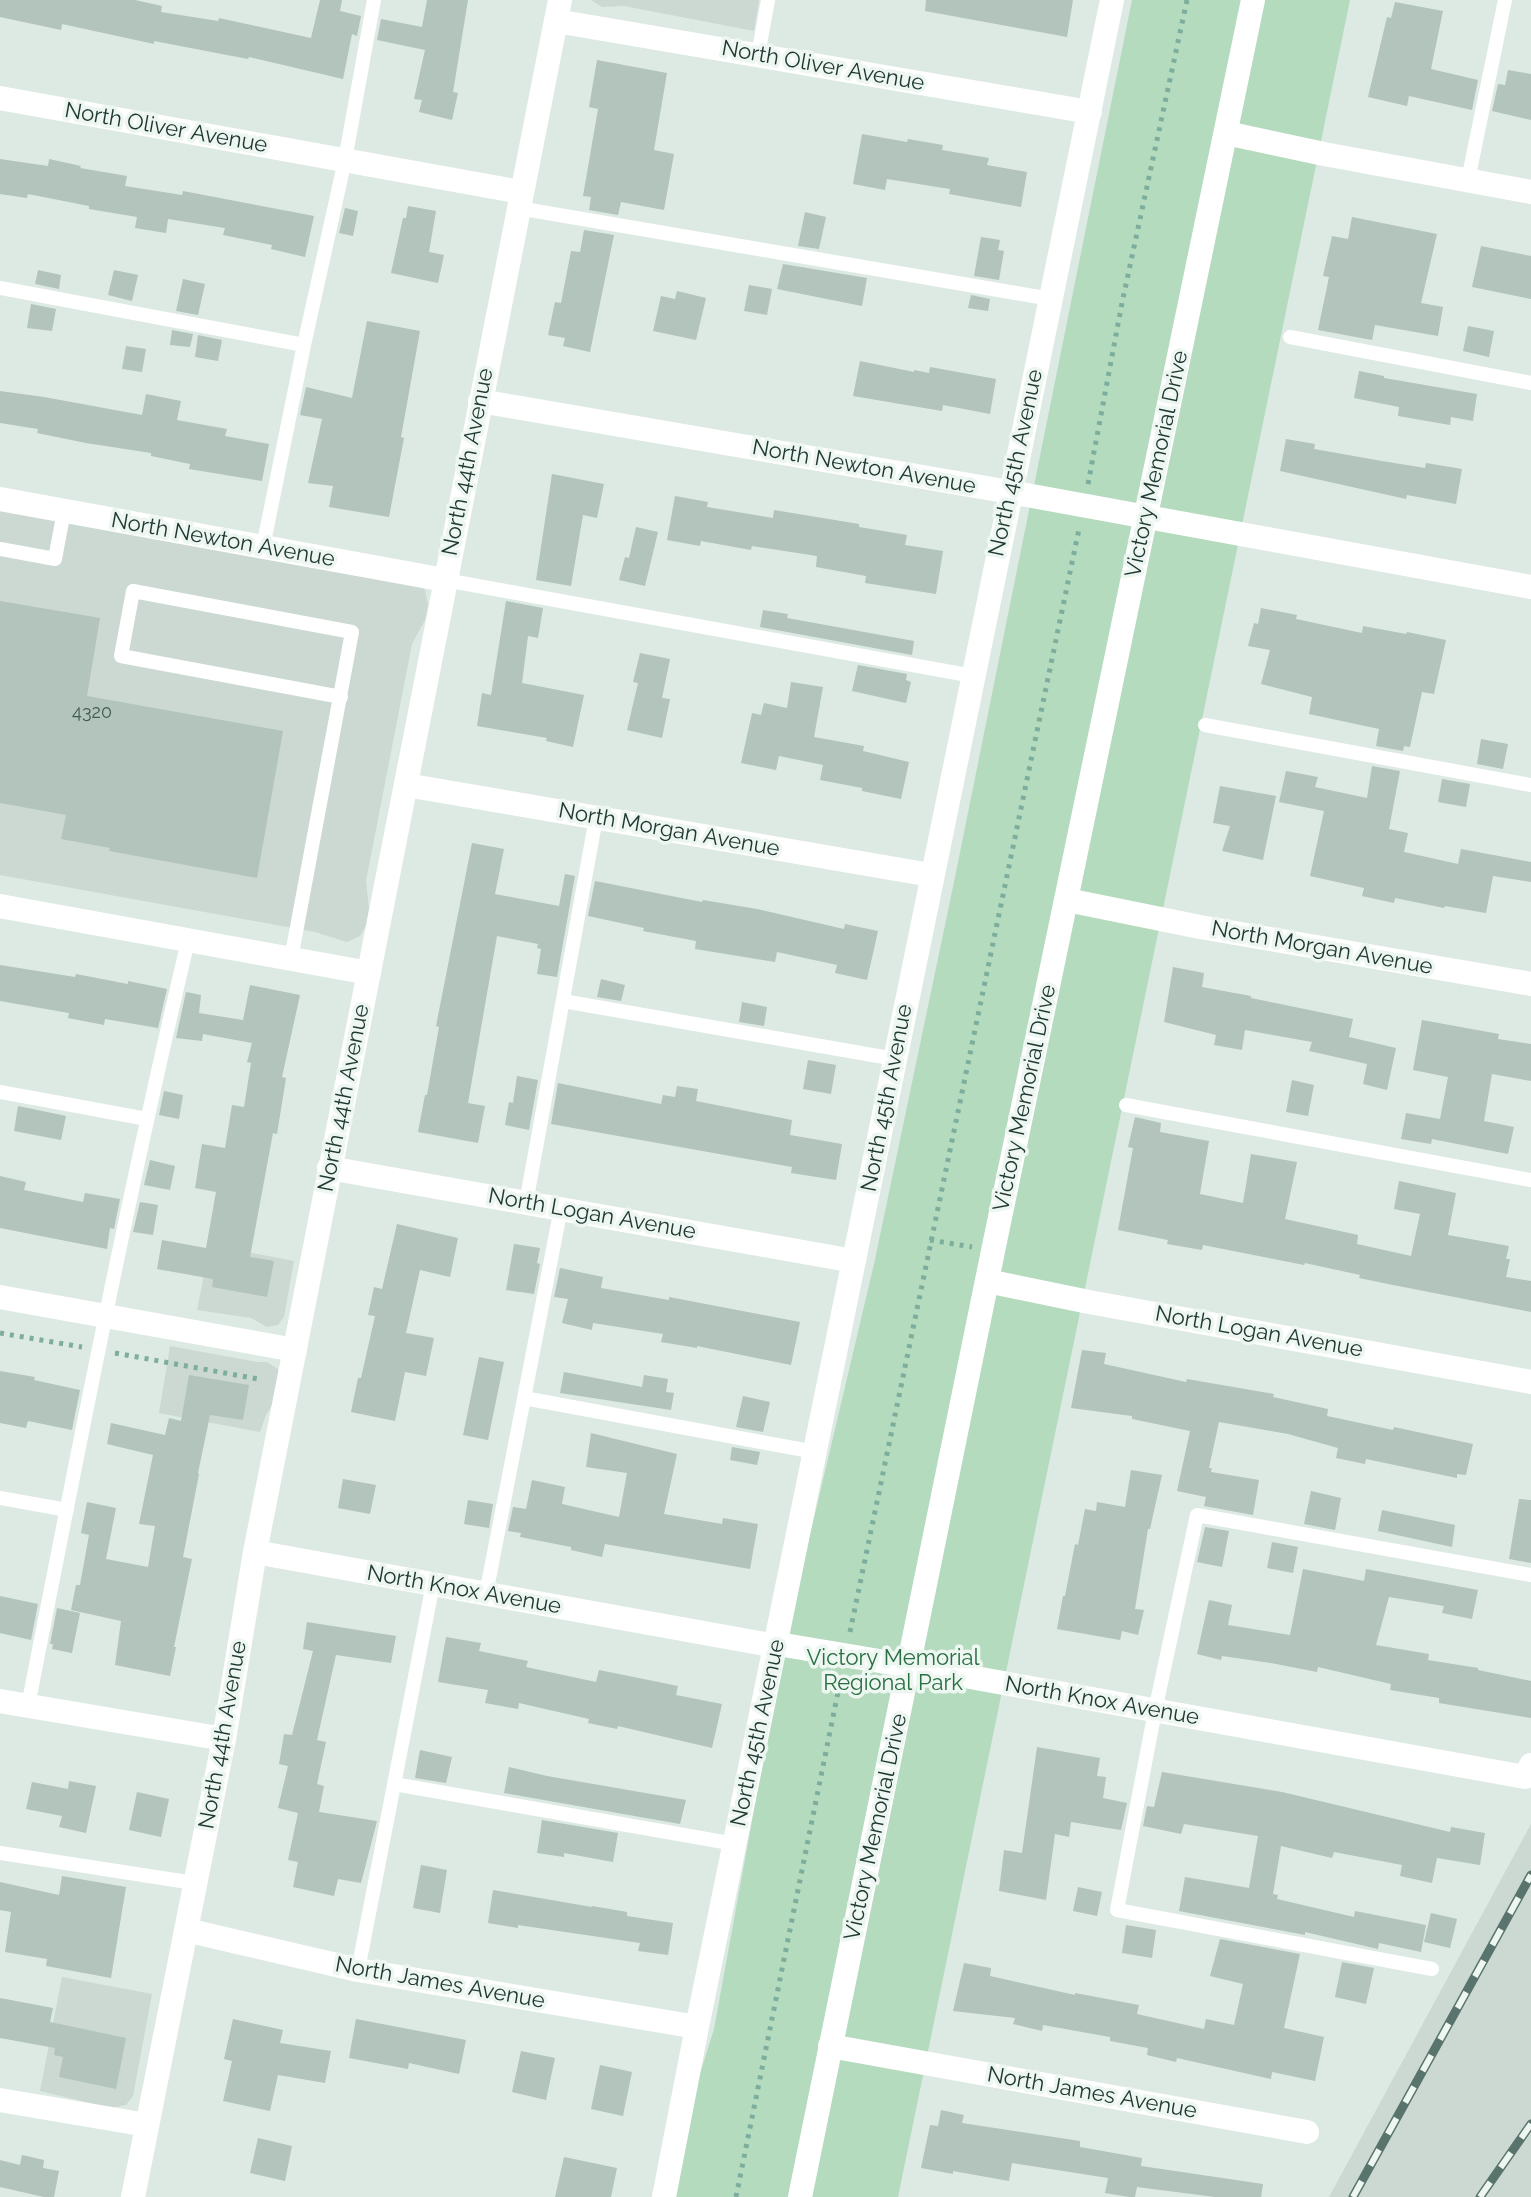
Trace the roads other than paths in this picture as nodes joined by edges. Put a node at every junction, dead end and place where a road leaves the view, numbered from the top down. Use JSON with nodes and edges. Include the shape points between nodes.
{"nodes":[{"id":1,"x":374,"y":0,"type":"edge"},
{"id":2,"x":768,"y":0,"type":"edge"},
{"id":3,"x":1112,"y":0,"type":"edge"},
{"id":4,"x":1253,"y":0,"type":"edge"},
{"id":5,"x":1505,"y":0,"type":"edge"},
{"id":6,"x":558,"y":10,"type":"edge"},
{"id":7,"x":758,"y":55,"type":"junction"},
{"id":8,"x":0,"y":98,"type":"edge"},
{"id":9,"x":1090,"y":112,"type":"junction"},
{"id":10,"x":1226,"y":133,"type":"junction"},
{"id":11,"x":345,"y":160,"type":"junction"},
{"id":12,"x":1468,"y":180,"type":"junction"},
{"id":13,"x":1531,"y":192,"type":"edge"},
{"id":14,"x":519,"y":200,"type":"junction"},
{"id":15,"x":0,"y":288,"type":"edge"},
{"id":16,"x":1051,"y":299,"type":"junction"},
{"id":17,"x":1290,"y":337,"type":"dead end"},
{"id":18,"x":304,"y":345,"type":"junction"},
{"id":19,"x":1531,"y":383,"type":"edge"},
{"id":20,"x":480,"y":401,"type":"junction"},
{"id":21,"x":1010,"y":492,"type":"junction"},
{"id":22,"x":0,"y":499,"type":"edge"},
{"id":23,"x":64,"y":511,"type":"junction"},
{"id":24,"x":1146,"y":517,"type":"junction"},
{"id":25,"x":263,"y":547,"type":"junction"},
{"id":26,"x":0,"y":549,"type":"edge"},
{"id":27,"x":445,"y":580,"type":"junction"},
{"id":28,"x":1531,"y":587,"type":"edge"},
{"id":29,"x":973,"y":676,"type":"junction"},
{"id":30,"x":341,"y":697,"type":"junction"},
{"id":31,"x":1205,"y":725,"type":"dead end"},
{"id":32,"x":406,"y":785,"type":"junction"},
{"id":33,"x":1531,"y":785,"type":"edge"},
{"id":34,"x":596,"y":818,"type":"junction"},
{"id":35,"x":932,"y":878,"type":"junction"},
{"id":36,"x":1067,"y":900,"type":"junction"},
{"id":37,"x":0,"y":906,"type":"edge"},
{"id":38,"x":188,"y":941,"type":"junction"},
{"id":39,"x":291,"y":959,"type":"junction"},
{"id":40,"x":369,"y":973,"type":"junction"},
{"id":41,"x":1531,"y":984,"type":"edge"},
{"id":42,"x":563,"y":1001,"type":"junction"},
{"id":43,"x":895,"y":1059,"type":"junction"},
{"id":44,"x":0,"y":1092,"type":"edge"},
{"id":45,"x":1126,"y":1105,"type":"dead end"},
{"id":46,"x":147,"y":1119,"type":"junction"},
{"id":47,"x":329,"y":1168,"type":"junction"},
{"id":48,"x":1531,"y":1180,"type":"edge"},
{"id":49,"x":526,"y":1203,"type":"junction"},
{"id":50,"x":561,"y":1208,"type":"junction"},
{"id":51,"x":854,"y":1261,"type":"junction"},
{"id":52,"x":987,"y":1281,"type":"junction"},
{"id":53,"x":0,"y":1297,"type":"edge"},
{"id":54,"x":105,"y":1315,"type":"junction"},
{"id":55,"x":295,"y":1350,"type":"junction"},
{"id":56,"x":1531,"y":1382,"type":"edge"},
{"id":57,"x":524,"y":1398,"type":"junction"},
{"id":58,"x":815,"y":1452,"type":"junction"},
{"id":59,"x":0,"y":1498,"type":"edge"},
{"id":60,"x":67,"y":1510,"type":"junction"},
{"id":61,"x":255,"y":1552,"type":"junction"},
{"id":62,"x":1531,"y":1575,"type":"edge"},
{"id":63,"x":433,"y":1584,"type":"junction"},
{"id":64,"x":486,"y":1594,"type":"junction"},
{"id":65,"x":776,"y":1646,"type":"junction"},
{"id":66,"x":909,"y":1666,"type":"junction"},
{"id":67,"x":0,"y":1701,"type":"edge"},
{"id":68,"x":28,"y":1706,"type":"junction"},
{"id":69,"x":1155,"y":1711,"type":"junction"},
{"id":70,"x":224,"y":1739,"type":"junction"},
{"id":71,"x":1528,"y":1771,"type":"edge"},
{"id":72,"x":394,"y":1784,"type":"junction"},
{"id":73,"x":735,"y":1844,"type":"junction"},
{"id":74,"x":0,"y":1853,"type":"edge"},
{"id":75,"x":194,"y":1883,"type":"junction"},
{"id":76,"x":186,"y":1930,"type":"junction"},
{"id":77,"x":1432,"y":1969,"type":"dead end"},
{"id":78,"x":358,"y":1970,"type":"junction"},
{"id":79,"x":697,"y":2027,"type":"junction"},
{"id":80,"x":830,"y":2046,"type":"junction"},
{"id":81,"x":0,"y":2100,"type":"edge"},
{"id":82,"x":147,"y":2125,"type":"junction"},
{"id":83,"x":1307,"y":2132,"type":"dead end"},
{"id":84,"x":133,"y":2197,"type":"edge"},
{"id":85,"x":664,"y":2197,"type":"edge"},
{"id":86,"x":800,"y":2197,"type":"edge"}],
"edges":[{"from":1,"to":11,"type":"lane"},
{"from":2,"to":7,"type":"lane"},
{"from":3,"to":9,"type":"street","name":"North 45th Avenue"},
{"from":4,"to":10,"type":"street","name":"Victory Memorial Drive"},
{"from":5,"to":12,"type":"lane"},
{"from":6,"to":7,"type":"street","name":"North Oliver Avenue"},
{"from":6,"to":14,"type":"street","name":"North 44th Avenue"},
{"from":7,"to":9,"type":"street","name":"North Oliver Avenue"},
{"from":8,"to":11,"type":"street","name":"North Oliver Avenue"},
{"from":9,"to":16,"type":"street","name":"North 45th Avenue"},
{"from":10,"to":12,"type":"street"},
{"from":10,"to":24,"type":"street","name":"Victory Memorial Drive"},
{"from":11,"to":14,"type":"street","name":"North Oliver Avenue"},
{"from":11,"to":18,"type":"lane"},
{"from":12,"to":13,"type":"street"},
{"from":14,"to":16,"type":"lane"},
{"from":14,"to":20,"type":"street","name":"North 44th Avenue"},
{"from":15,"to":18,"type":"lane"},
{"from":16,"to":21,"type":"street","name":"North 45th Avenue"},
{"from":17,"to":19,"type":"lane"},
{"from":18,"to":25,"type":"lane"},
{"from":20,"to":21,"type":"street","name":"North Newton Avenue"},
{"from":20,"to":27,"type":"street","name":"North 44th Avenue"},
{"from":21,"to":24,"type":"street","name":"North Newton Avenue"},
{"from":21,"to":29,"type":"street","name":"North 45th Avenue"},
{"from":22,"to":23,"type":"street","name":"North Newton Avenue"},
{"from":23,"to":25,"type":"street","name":"North Newton Avenue"},
{"from":23,"to":26,"type":"lane","via":[[55,559]]},
{"from":24,"to":28,"type":"street","name":"North Newton Avenue"},
{"from":24,"to":36,"type":"street","name":"Victory Memorial Drive"},
{"from":25,"to":27,"type":"street","name":"North Newton Avenue"},
{"from":27,"to":29,"type":"lane"},
{"from":27,"to":32,"type":"street","name":"North 44th Avenue"},
{"from":29,"to":35,"type":"street","name":"North 45th Avenue"},
{"from":30,"to":30,"type":"lane","via":[[121,656],[133,591],[352,632]]},
{"from":30,"to":39,"type":"lane"},
{"from":31,"to":33,"type":"lane"},
{"from":32,"to":34,"type":"street","name":"North Morgan Avenue"},
{"from":32,"to":40,"type":"street","name":"North 44th Avenue"},
{"from":34,"to":35,"type":"street","name":"North Morgan Avenue"},
{"from":34,"to":42,"type":"lane"},
{"from":35,"to":43,"type":"street","name":"North 45th Avenue"},
{"from":36,"to":41,"type":"street","name":"North Morgan Avenue"},
{"from":36,"to":52,"type":"street","name":"Victory Memorial Drive"},
{"from":37,"to":38,"type":"street"},
{"from":38,"to":39,"type":"street"},
{"from":38,"to":46,"type":"lane"},
{"from":39,"to":40,"type":"street"},
{"from":40,"to":47,"type":"street","name":"North 44th Avenue"},
{"from":42,"to":43,"type":"lane"},
{"from":42,"to":49,"type":"lane"},
{"from":43,"to":51,"type":"street","name":"North 45th Avenue"},
{"from":44,"to":46,"type":"lane"},
{"from":45,"to":48,"type":"lane"},
{"from":46,"to":54,"type":"lane"},
{"from":47,"to":49,"type":"street","name":"North Logan Avenue"},
{"from":47,"to":55,"type":"street","name":"North 44th Avenue"},
{"from":49,"to":50,"type":"street","name":"North Logan Avenue"},
{"from":50,"to":51,"type":"street","name":"North Logan Avenue"},
{"from":50,"to":57,"type":"lane"},
{"from":51,"to":58,"type":"street","name":"North 45th Avenue"},
{"from":52,"to":56,"type":"street","name":"North Logan Avenue"},
{"from":52,"to":66,"type":"street","name":"Victory Memorial Drive"},
{"from":53,"to":54,"type":"street"},
{"from":54,"to":55,"type":"street"},
{"from":54,"to":60,"type":"lane"},
{"from":55,"to":61,"type":"street","name":"North 44th Avenue"},
{"from":57,"to":58,"type":"lane"},
{"from":57,"to":64,"type":"lane"},
{"from":58,"to":65,"type":"street","name":"North 45th Avenue"},
{"from":59,"to":60,"type":"lane"},
{"from":60,"to":68,"type":"lane"},
{"from":61,"to":63,"type":"street","name":"North Knox Avenue"},
{"from":61,"to":70,"type":"street","name":"North 44th Avenue"},
{"from":62,"to":69,"type":"lane","via":[[1197,1515]]},
{"from":63,"to":64,"type":"street","name":"North Knox Avenue"},
{"from":63,"to":72,"type":"lane"},
{"from":64,"to":65,"type":"street","name":"North Knox Avenue"},
{"from":65,"to":66,"type":"street","name":"North Knox Avenue"},
{"from":65,"to":73,"type":"street","name":"North 45th Avenue"},
{"from":66,"to":69,"type":"street","name":"North Knox Avenue"},
{"from":66,"to":80,"type":"street","name":"Victory Memorial Drive"},
{"from":67,"to":68,"type":"street"},
{"from":68,"to":70,"type":"street"},
{"from":69,"to":71,"type":"street","name":"North Knox Avenue"},
{"from":69,"to":77,"type":"lane","via":[[1117,1910]]},
{"from":70,"to":75,"type":"street","name":"North 44th Avenue"},
{"from":72,"to":73,"type":"lane"},
{"from":72,"to":78,"type":"lane"},
{"from":73,"to":79,"type":"street","name":"North 45th Avenue"},
{"from":74,"to":75,"type":"lane"},
{"from":75,"to":76,"type":"street","name":"North 44th Avenue"},
{"from":76,"to":78,"type":"street","name":"North James Avenue"},
{"from":76,"to":82,"type":"street","name":"North 44th Avenue"},
{"from":78,"to":79,"type":"street","name":"North James Avenue"},
{"from":79,"to":85,"type":"street","name":"North 45th Avenue"},
{"from":80,"to":83,"type":"street","name":"North James Avenue"},
{"from":80,"to":86,"type":"street","name":"Victory Memorial Drive"},
{"from":81,"to":82,"type":"street"},
{"from":82,"to":84,"type":"street","name":"North 44th Avenue"}]}
